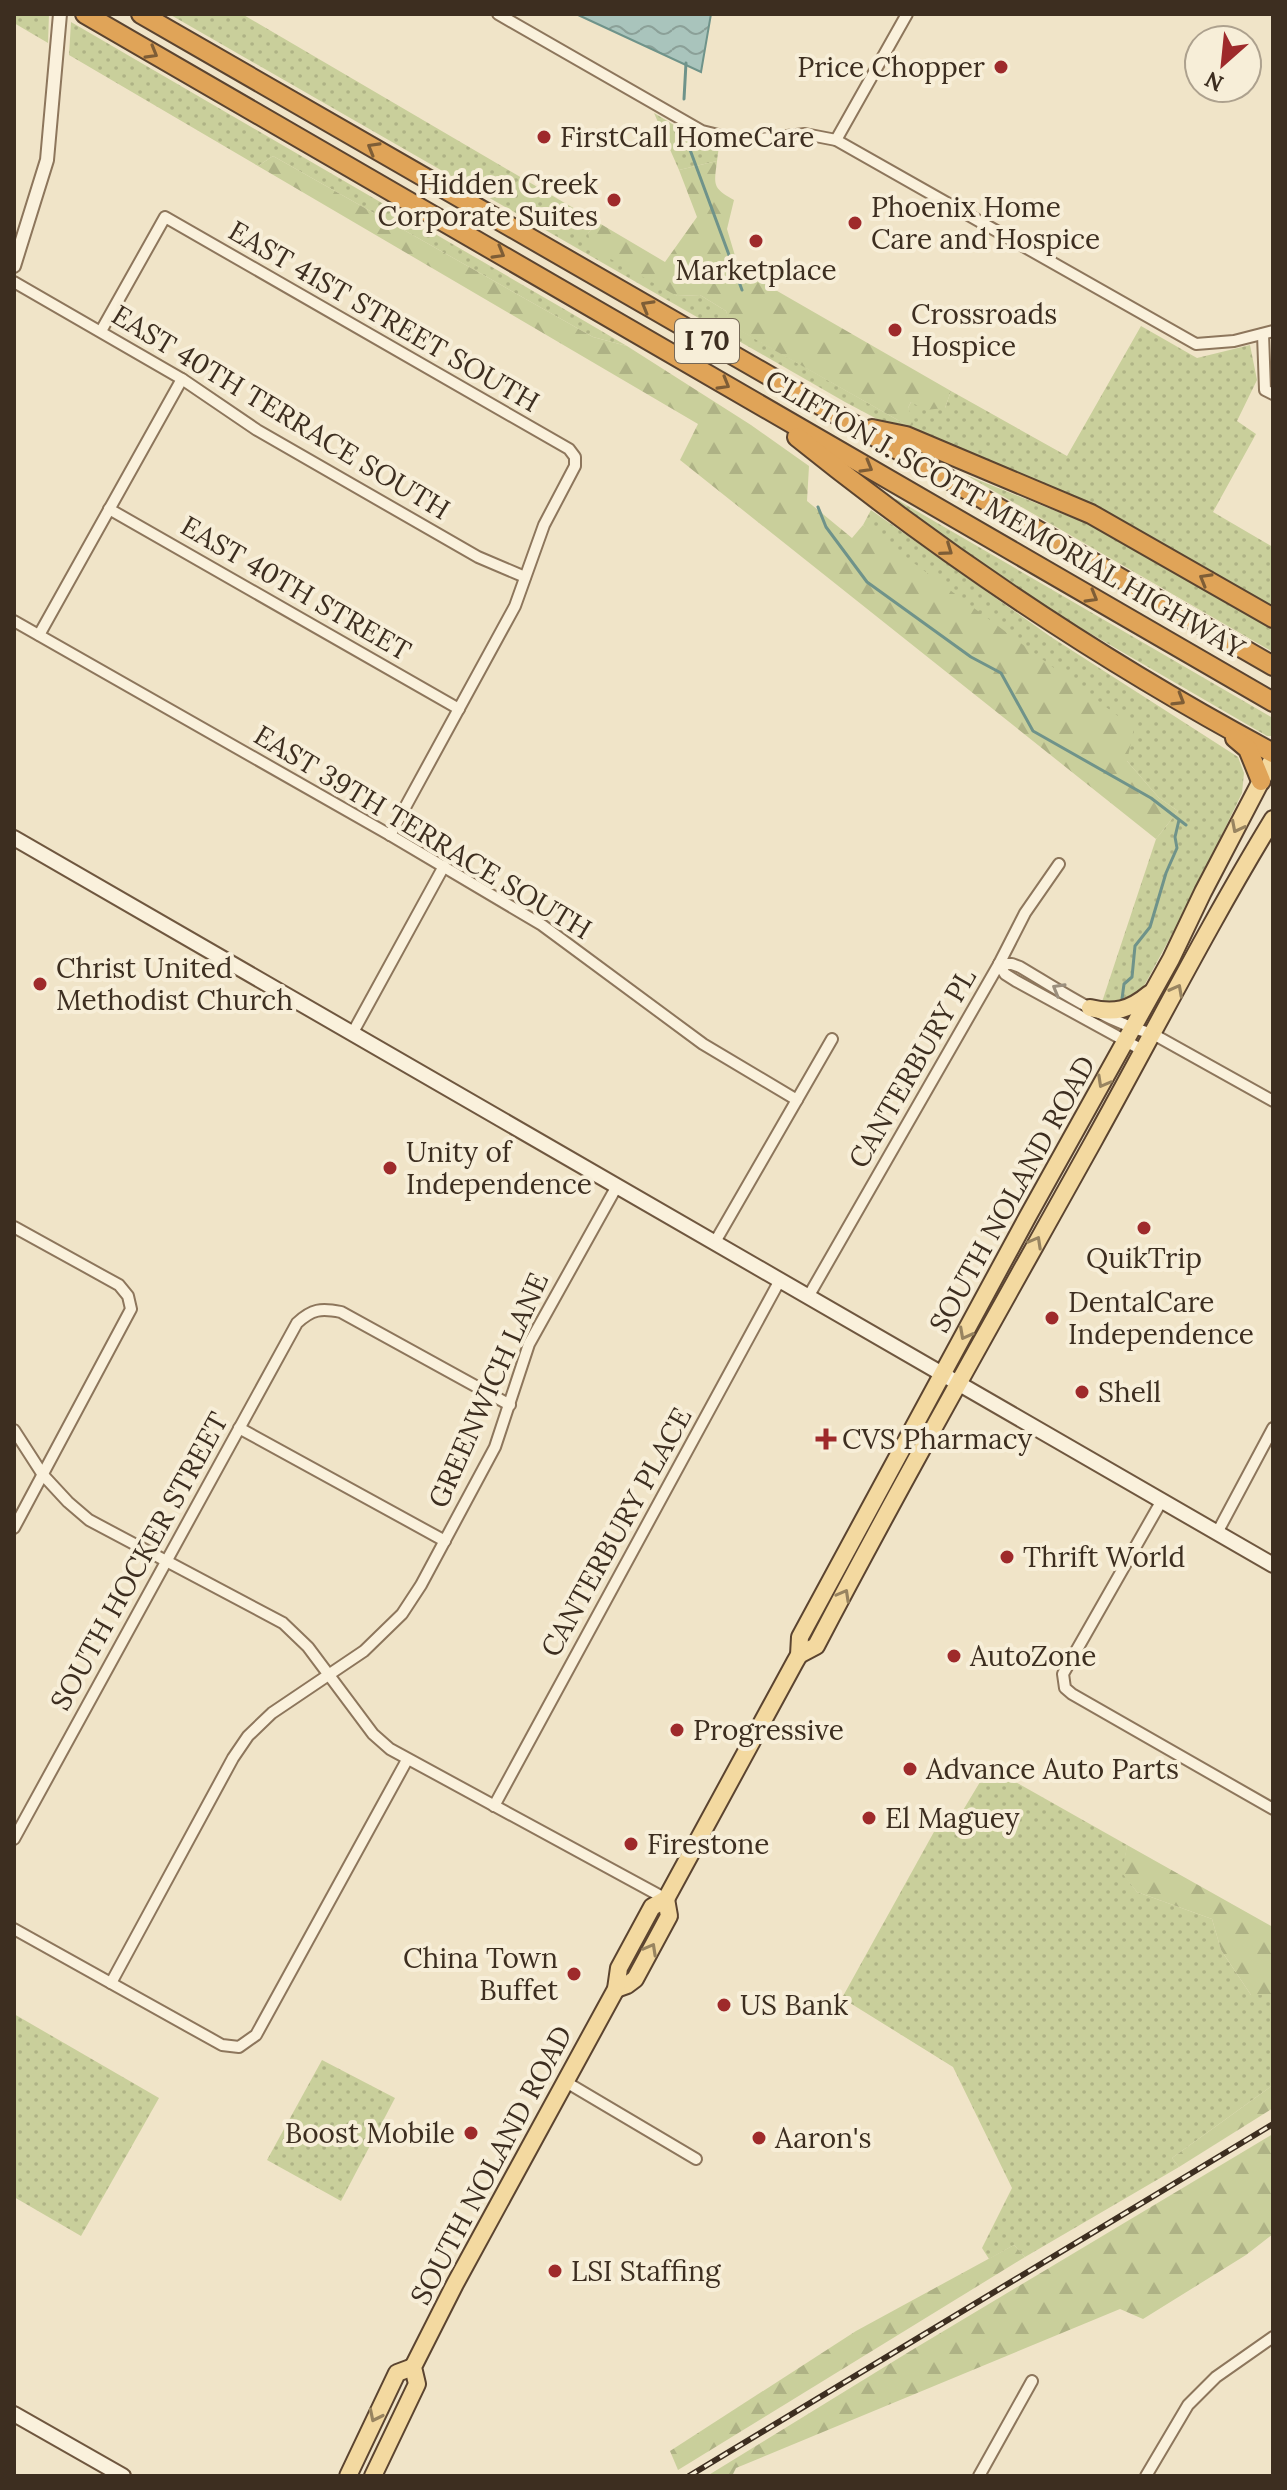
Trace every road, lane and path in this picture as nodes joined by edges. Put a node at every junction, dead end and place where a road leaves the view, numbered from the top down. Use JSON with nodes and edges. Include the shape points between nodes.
{"nodes":[{"id":1,"x":60,"y":14,"type":"edge"},
{"id":2,"x":85,"y":14,"type":"edge"},
{"id":3,"x":141,"y":14,"type":"edge"},
{"id":4,"x":498,"y":14,"type":"edge"},
{"id":5,"x":907,"y":14,"type":"edge"},
{"id":6,"x":836,"y":140,"type":"junction"},
{"id":7,"x":14,"y":266,"type":"edge"},
{"id":8,"x":14,"y":282,"type":"edge"},
{"id":9,"x":101,"y":331,"type":"junction"},
{"id":10,"x":1268,"y":333,"type":"edge"},
{"id":11,"x":182,"y":379,"type":"junction"},
{"id":12,"x":1269,"y":392,"type":"edge"},
{"id":13,"x":751,"y":400,"type":"junction"},
{"id":14,"x":854,"y":426,"type":"junction"},
{"id":15,"x":109,"y":509,"type":"junction"},
{"id":16,"x":525,"y":577,"type":"junction"},
{"id":17,"x":1273,"y":618,"type":"edge"},
{"id":18,"x":14,"y":621,"type":"edge"},
{"id":19,"x":39,"y":635,"type":"junction"},
{"id":20,"x":1273,"y":666,"type":"edge"},
{"id":21,"x":1273,"y":702,"type":"edge"},
{"id":22,"x":459,"y":709,"type":"junction"},
{"id":23,"x":1221,"y":725,"type":"junction"},
{"id":24,"x":1273,"y":755,"type":"edge"},
{"id":25,"x":1261,"y":781,"type":"junction"},
{"id":26,"x":1273,"y":819,"type":"edge"},
{"id":27,"x":390,"y":835,"type":"junction"},
{"id":28,"x":14,"y":838,"type":"edge"},
{"id":29,"x":1059,"y":864,"type":"dead end"},
{"id":30,"x":444,"y":866,"type":"junction"},
{"id":31,"x":999,"y":964,"type":"junction"},
{"id":32,"x":1154,"y":990,"type":"junction"},
{"id":33,"x":1090,"y":1008,"type":"junction"},
{"id":34,"x":352,"y":1034,"type":"junction"},
{"id":35,"x":1153,"y":1034,"type":"junction"},
{"id":36,"x":1129,"y":1035,"type":"junction"},
{"id":37,"x":832,"y":1039,"type":"dead end"},
{"id":38,"x":1144,"y":1051,"type":"junction"},
{"id":39,"x":797,"y":1100,"type":"junction"},
{"id":40,"x":1273,"y":1101,"type":"edge"},
{"id":41,"x":617,"y":1186,"type":"junction"},
{"id":42,"x":14,"y":1227,"type":"edge"},
{"id":43,"x":715,"y":1242,"type":"junction"},
{"id":44,"x":780,"y":1280,"type":"junction"},
{"id":45,"x":808,"y":1297,"type":"junction"},
{"id":46,"x":944,"y":1375,"type":"junction"},
{"id":47,"x":959,"y":1384,"type":"junction"},
{"id":48,"x":510,"y":1405,"type":"junction"},
{"id":49,"x":239,"y":1428,"type":"junction"},
{"id":50,"x":1273,"y":1428,"type":"edge"},
{"id":51,"x":14,"y":1430,"type":"edge"},
{"id":52,"x":43,"y":1475,"type":"junction"},
{"id":53,"x":1161,"y":1502,"type":"junction"},
{"id":54,"x":870,"y":1509,"type":"junction"},
{"id":55,"x":886,"y":1517,"type":"junction"},
{"id":56,"x":14,"y":1528,"type":"edge"},
{"id":57,"x":1217,"y":1533,"type":"junction"},
{"id":58,"x":445,"y":1541,"type":"junction"},
{"id":59,"x":166,"y":1561,"type":"junction"},
{"id":60,"x":1273,"y":1565,"type":"edge"},
{"id":61,"x":799,"y":1655,"type":"junction"},
{"id":62,"x":329,"y":1674,"type":"junction"},
{"id":63,"x":407,"y":1760,"type":"junction"},
{"id":64,"x":494,"y":1806,"type":"junction"},
{"id":65,"x":1273,"y":1809,"type":"edge"},
{"id":66,"x":14,"y":1839,"type":"edge"},
{"id":67,"x":666,"y":1899,"type":"junction"},
{"id":68,"x":14,"y":1929,"type":"edge"},
{"id":69,"x":111,"y":1983,"type":"junction"},
{"id":70,"x":566,"y":2082,"type":"junction"},
{"id":71,"x":696,"y":2159,"type":"dead end"},
{"id":72,"x":1273,"y":2337,"type":"edge"},
{"id":73,"x":413,"y":2367,"type":"junction"},
{"id":74,"x":1032,"y":2381,"type":"dead end"},
{"id":75,"x":14,"y":2414,"type":"edge"},
{"id":76,"x":123,"y":2476,"type":"edge"},
{"id":77,"x":348,"y":2476,"type":"edge"},
{"id":78,"x":373,"y":2476,"type":"edge"},
{"id":79,"x":979,"y":2476,"type":"edge"},
{"id":80,"x":1146,"y":2476,"type":"edge"}],
"edges":[{"from":1,"to":7,"type":"street","via":[[47,160]]},
{"from":2,"to":13,"type":"highway","name":"CLIFTON J. SCOTT MEMORIAL HIGHWAY","number":"I 70","one_way":true},
{"from":14,"to":3,"type":"highway","name":"CLIFTON J. SCOTT MEMORIAL HIGHWAY","number":"I 70","one_way":true},
{"from":4,"to":6,"type":"street","via":[[702,131],[743,141],[805,134]]},
{"from":5,"to":6,"type":"street"},
{"from":6,"to":10,"type":"street","via":[[1196,344]]},
{"from":8,"to":9,"type":"street","name":"EAST 40TH TERRACE SOUTH"},
{"from":9,"to":11,"type":"street","name":"EAST 40TH TERRACE SOUTH"},
{"from":9,"to":16,"type":"street","name":"EAST 41ST STREET SOUTH","via":[[165,217],[569,449],[576,460],[572,474],[544,525]]},
{"from":10,"to":12,"type":"street"},
{"from":11,"to":15,"type":"street"},
{"from":11,"to":16,"type":"street","name":"EAST 40TH TERRACE SOUTH","via":[[257,430],[478,557]]},
{"from":13,"to":21,"type":"highway","name":"CLIFTON J. SCOTT MEMORIAL HIGHWAY","number":"I 70","one_way":true},
{"from":13,"to":23,"type":"highway","one_way":true,"via":[[865,492],[1008,593]]},
{"from":17,"to":14,"type":"highway","one_way":true,"via":[[1091,514],[906,436]]},
{"from":14,"to":20,"type":"highway","name":"CLIFTON J. SCOTT MEMORIAL HIGHWAY","number":"I 70"},
{"from":15,"to":19,"type":"street"},
{"from":15,"to":22,"type":"street","name":"EAST 40TH STREET"},
{"from":16,"to":22,"type":"street","via":[[515,606]]},
{"from":18,"to":19,"type":"street","name":"EAST 39TH TERRACE SOUTH"},
{"from":19,"to":27,"type":"street","name":"EAST 39TH TERRACE SOUTH"},
{"from":22,"to":27,"type":"street"},
{"from":23,"to":24,"type":"highway"},
{"from":23,"to":25,"type":"highway","via":[[1248,749]]},
{"from":24,"to":25,"type":"main road","name":"SOUTH NOLAND ROAD"},
{"from":25,"to":32,"type":"main road","name":"SOUTH NOLAND ROAD","one_way":true},
{"from":35,"to":26,"type":"main road","name":"SOUTH NOLAND ROAD","one_way":true},
{"from":27,"to":30,"type":"street","name":"EAST 39TH TERRACE SOUTH"},
{"from":28,"to":34,"type":"main road"},
{"from":29,"to":31,"type":"street","name":"CANTERBURY PL"},
{"from":30,"to":34,"type":"street"},
{"from":30,"to":39,"type":"street","name":"EAST 39TH TERRACE SOUTH","via":[[542,925],[703,1044]]},
{"from":33,"to":31,"type":"street","one_way":true,"via":[[1020,967]]},
{"from":31,"to":36,"type":"street","via":[[1016,981]]},
{"from":31,"to":45,"type":"street","name":"CANTERBURY PL"},
{"from":32,"to":33,"type":"main road","via":[[1124,1011]]},
{"from":32,"to":36,"type":"main road","name":"SOUTH NOLAND ROAD"},
{"from":33,"to":36,"type":"street"},
{"from":34,"to":41,"type":"main road"},
{"from":35,"to":36,"type":"street"},
{"from":35,"to":38,"type":"main road","name":"SOUTH NOLAND ROAD"},
{"from":35,"to":40,"type":"street"},
{"from":36,"to":38,"type":"street"},
{"from":36,"to":46,"type":"main road","name":"SOUTH NOLAND ROAD","one_way":true},
{"from":37,"to":39,"type":"street"},
{"from":47,"to":38,"type":"main road","name":"SOUTH NOLAND ROAD","one_way":true},
{"from":39,"to":43,"type":"street"},
{"from":41,"to":43,"type":"main road"},
{"from":41,"to":48,"type":"street","name":"GREENWICH LANE","via":[[529,1344]]},
{"from":42,"to":52,"type":"street","via":[[119,1285],[131,1309]]},
{"from":43,"to":44,"type":"main road"},
{"from":44,"to":45,"type":"main road"},
{"from":44,"to":64,"type":"street","name":"CANTERBURY PLACE"},
{"from":45,"to":46,"type":"main road"},
{"from":46,"to":47,"type":"main road"},
{"from":46,"to":54,"type":"main road","name":"SOUTH NOLAND ROAD"},
{"from":47,"to":53,"type":"main road"},
{"from":47,"to":55,"type":"main road","name":"SOUTH NOLAND ROAD"},
{"from":48,"to":49,"type":"street","name":"SOUTH HOCKER STREET","via":[[341,1312],[323,1308],[297,1323]]},
{"from":48,"to":58,"type":"street","name":"GREENWICH LANE","via":[[495,1447]]},
{"from":49,"to":58,"type":"street"},
{"from":49,"to":59,"type":"street","name":"SOUTH HOCKER STREET"},
{"from":50,"to":57,"type":"street"},
{"from":51,"to":52,"type":"street"},
{"from":52,"to":56,"type":"street"},
{"from":52,"to":59,"type":"street","via":[[89,1520]]},
{"from":53,"to":57,"type":"main road"},
{"from":53,"to":65,"type":"street","via":[[1063,1674],[1065,1688]]},
{"from":54,"to":55,"type":"main road"},
{"from":54,"to":61,"type":"main road","name":"SOUTH NOLAND ROAD","via":[[800,1637]]},
{"from":61,"to":55,"type":"main road","name":"SOUTH NOLAND ROAD","one_way":true,"via":[[816,1646]]},
{"from":57,"to":60,"type":"main road"},
{"from":58,"to":62,"type":"street","name":"GREENWICH LANE","via":[[402,1614],[364,1651]]},
{"from":59,"to":62,"type":"street","via":[[283,1623]]},
{"from":59,"to":66,"type":"street","name":"SOUTH HOCKER STREET"},
{"from":61,"to":67,"type":"main road","name":"SOUTH NOLAND ROAD"},
{"from":62,"to":63,"type":"street","via":[[373,1734]]},
{"from":62,"to":69,"type":"street","name":"GREENWICH LANE","via":[[248,1736]]},
{"from":63,"to":64,"type":"street"},
{"from":63,"to":69,"type":"street","via":[[256,2035],[246,2044],[222,2045]]},
{"from":64,"to":67,"type":"street"},
{"from":67,"to":70,"type":"main road","name":"SOUTH NOLAND ROAD","via":[[652,1907]]},
{"from":68,"to":69,"type":"street"},
{"from":70,"to":71,"type":"street"},
{"from":70,"to":73,"type":"main road","name":"SOUTH NOLAND ROAD"},
{"from":72,"to":80,"type":"street","via":[[1216,2377],[1188,2405]]},
{"from":73,"to":77,"type":"main road","name":"SOUTH NOLAND ROAD","one_way":true,"via":[[397,2373]]},
{"from":73,"to":78,"type":"main road","name":"SOUTH NOLAND ROAD","via":[[417,2384]]},
{"from":74,"to":79,"type":"street"},
{"from":75,"to":76,"type":"main road"}]}
